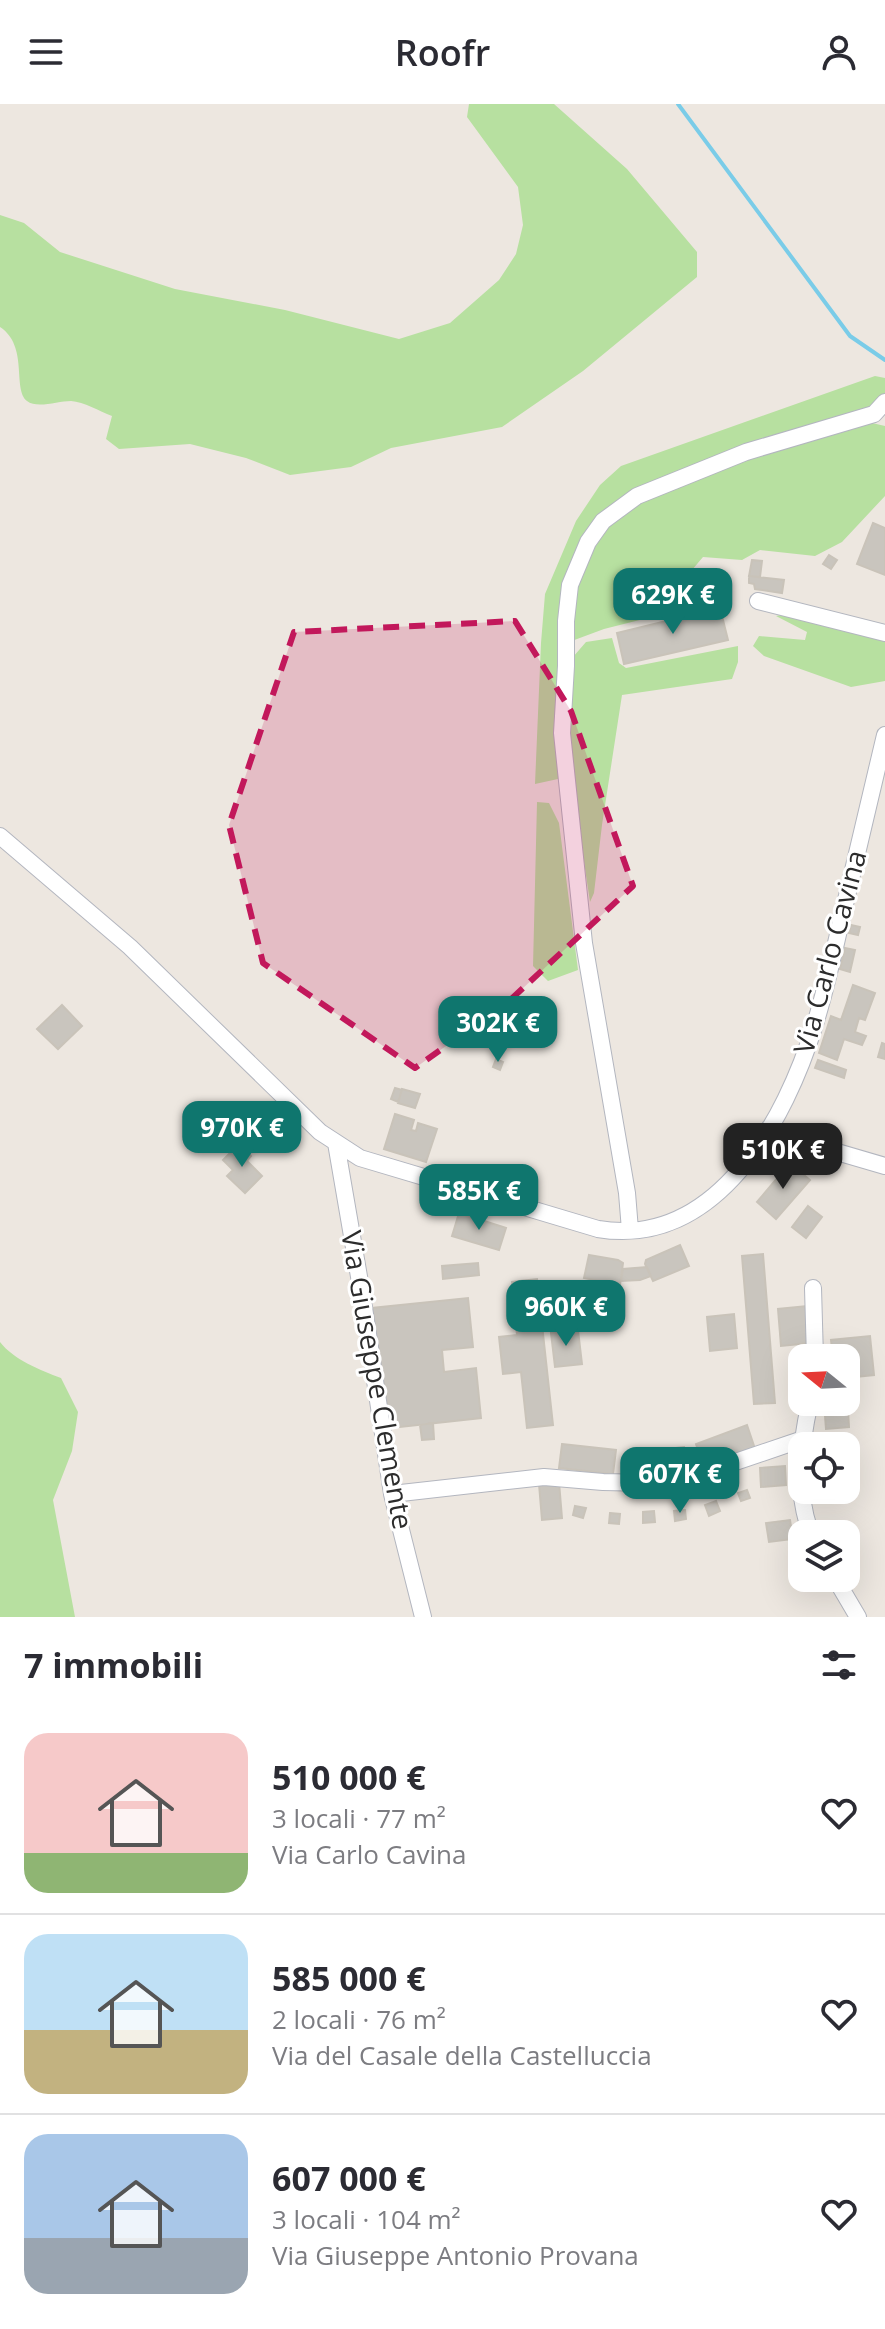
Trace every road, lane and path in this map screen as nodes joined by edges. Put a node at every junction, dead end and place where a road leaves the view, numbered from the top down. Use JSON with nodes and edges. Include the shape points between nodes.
{"nodes":[{"id":1,"x":885,"y":402,"type":"edge"},
{"id":2,"x":758,"y":601,"type":"dead end"},
{"id":3,"x":885,"y":633,"type":"edge"},
{"id":4,"x":885,"y":735,"type":"edge"},
{"id":5,"x":0,"y":836,"type":"edge"},
{"id":6,"x":770,"y":1127,"type":"junction"},
{"id":7,"x":336,"y":1143,"type":"junction"},
{"id":8,"x":885,"y":1166,"type":"edge"},
{"id":9,"x":630,"y":1230,"type":"junction"},
{"id":10,"x":813,"y":1288,"type":"dead end"},
{"id":11,"x":815,"y":1344,"type":"edge"},
{"id":12,"x":788,"y":1444,"type":"edge"},
{"id":13,"x":392,"y":1494,"type":"junction"},
{"id":14,"x":843,"y":1592,"type":"edge"},
{"id":15,"x":423,"y":1617,"type":"edge"},
{"id":16,"x":858,"y":1617,"type":"edge"}],
"edges":[{"from":1,"to":9,"type":"street","via":[[874,414],[746,452],[637,496],[595,531],[570,585],[562,733],[584,943]]},
{"from":2,"to":3,"type":"street"},
{"from":4,"to":6,"type":"street","name":"Via Carlo Cavina","via":[[815,1025]]},
{"from":5,"to":7,"type":"street","name":"Via Carlo Cavina","via":[[130,947]]},
{"from":6,"to":8,"type":"street"},
{"from":6,"to":9,"type":"street","name":"Via Carlo Cavina","via":[[754,1153],[710,1200],[682,1218]]},
{"from":7,"to":9,"type":"street","name":"Via Carlo Cavina","via":[[360,1158],[598,1229]]},
{"from":7,"to":13,"type":"street","name":"Via Giuseppe Clemente"},
{"from":10,"to":11,"type":"street"},
{"from":12,"to":13,"type":"street","via":[[709,1471],[650,1483],[544,1477]]},
{"from":13,"to":15,"type":"street","name":"Via Giuseppe Clemente"},
{"from":14,"to":16,"type":"street"}]}
